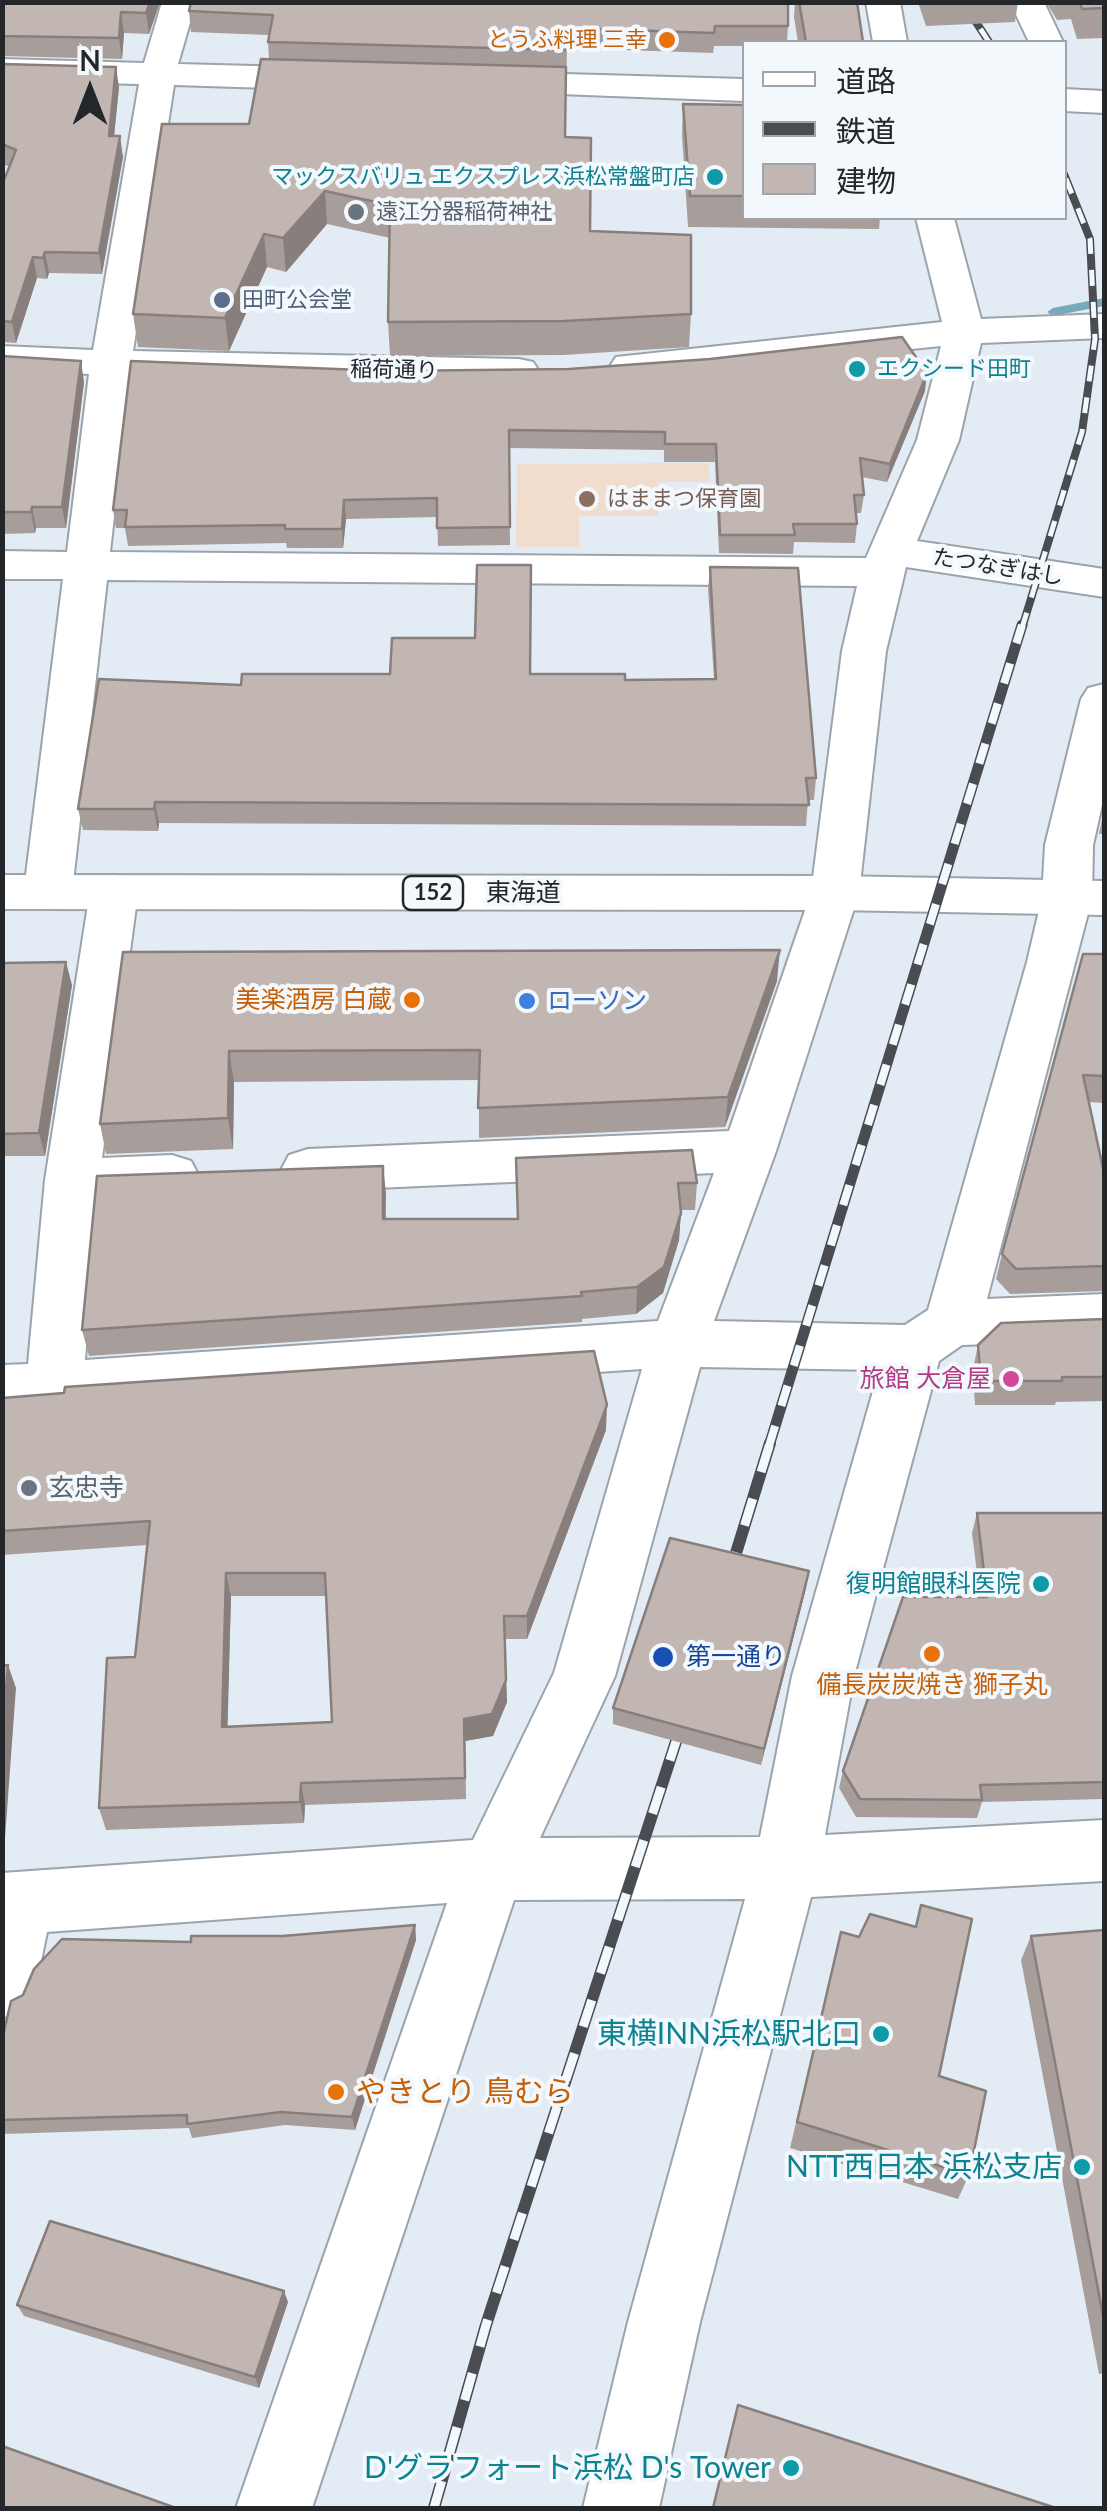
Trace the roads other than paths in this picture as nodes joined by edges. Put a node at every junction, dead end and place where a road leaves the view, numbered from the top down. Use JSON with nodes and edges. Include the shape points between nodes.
{"nodes":[{"id":1,"x":180,"y":2,"type":"edge"},
{"id":2,"x":883,"y":2,"type":"edge"},
{"id":3,"x":1026,"y":2,"type":"edge"},
{"id":4,"x":890,"y":40,"type":"edge"},
{"id":5,"x":1045,"y":40,"type":"edge"},
{"id":6,"x":2,"y":70,"type":"edge"},
{"id":7,"x":158,"y":74,"type":"junction"},
{"id":8,"x":373,"y":80,"type":"edge"},
{"id":9,"x":451,"y":82,"type":"edge"},
{"id":10,"x":742,"y":90,"type":"edge"},
{"id":11,"x":935,"y":220,"type":"edge"},
{"id":12,"x":1104,"y":326,"type":"edge"},
{"id":13,"x":964,"y":332,"type":"junction"},
{"id":14,"x":2,"y":358,"type":"edge"},
{"id":15,"x":111,"y":362,"type":"junction"},
{"id":16,"x":887,"y":561,"type":"junction"},
{"id":17,"x":2,"y":565,"type":"edge"},
{"id":18,"x":87,"y":565,"type":"junction"},
{"id":19,"x":1104,"y":583,"type":"edge"},
{"id":20,"x":1104,"y":698,"type":"edge"},
{"id":21,"x":25,"y":892,"type":"edge"},
{"id":22,"x":114,"y":892,"type":"junction"},
{"id":23,"x":849,"y":894,"type":"junction"},
{"id":24,"x":1069,"y":898,"type":"edge"},
{"id":25,"x":749,"y":1151,"type":"junction"},
{"id":26,"x":72,"y":1180,"type":"junction"},
{"id":27,"x":1104,"y":1316,"type":"edge"},
{"id":28,"x":933,"y":1336,"type":"junction"},
{"id":29,"x":678,"y":1344,"type":"junction"},
{"id":30,"x":28,"y":1388,"type":"edge"},
{"id":31,"x":1104,"y":1851,"type":"edge"},
{"id":32,"x":786,"y":1868,"type":"junction"},
{"id":33,"x":492,"y":1869,"type":"junction"},
{"id":34,"x":12,"y":1903,"type":"edge"},
{"id":35,"x":2,"y":1985,"type":"edge"},
{"id":36,"x":274,"y":2508,"type":"edge"},
{"id":37,"x":621,"y":2508,"type":"edge"}],
"edges":[{"from":1,"to":7,"type":"main road"},
{"from":2,"to":4,"type":"main road"},
{"from":3,"to":5,"type":"main road"},
{"from":6,"to":7,"type":"main road"},
{"from":7,"to":8,"type":"main road"},
{"from":7,"to":15,"type":"main road"},
{"from":9,"to":10,"type":"main road"},
{"from":11,"to":13,"type":"main road"},
{"from":12,"to":13,"type":"main road","name":"稲荷通り"},
{"from":13,"to":15,"type":"main road","name":"稲荷通り","via":[[581,370]]},
{"from":13,"to":16,"type":"main road","via":[[938,440]]},
{"from":14,"to":15,"type":"main road","name":"稲荷通り"},
{"from":15,"to":18,"type":"main road"},
{"from":16,"to":18,"type":"main road","name":"たつなぎはし"},
{"from":16,"to":19,"type":"main road","name":"たつなぎはし"},
{"from":16,"to":23,"type":"main road","via":[[864,651]]},
{"from":17,"to":18,"type":"main road","name":"たつなぎはし"},
{"from":18,"to":21,"type":"main road"},
{"from":20,"to":24,"type":"main road","via":[[1069,845]]},
{"from":21,"to":22,"type":"main road","name":"東海道","number":"152"},
{"from":22,"to":23,"type":"main road","name":"東海道","number":"152"},
{"from":22,"to":26,"type":"main road"},
{"from":23,"to":24,"type":"main road","number":"152"},
{"from":23,"to":25,"type":"main road"},
{"from":24,"to":28,"type":"main road","via":[[1012,1116]]},
{"from":25,"to":26,"type":"main road"},
{"from":25,"to":29,"type":"main road"},
{"from":26,"to":30,"type":"main road"},
{"from":27,"to":28,"type":"main road"},
{"from":28,"to":29,"type":"main road"},
{"from":28,"to":32,"type":"main road","via":[[823,1676]]},
{"from":29,"to":30,"type":"main road"},
{"from":29,"to":33,"type":"main road","via":[[584,1676]]},
{"from":31,"to":32,"type":"main road"},
{"from":32,"to":33,"type":"main road"},
{"from":32,"to":37,"type":"main road"},
{"from":33,"to":34,"type":"main road"},
{"from":33,"to":36,"type":"main road"},
{"from":34,"to":35,"type":"main road"}]}
